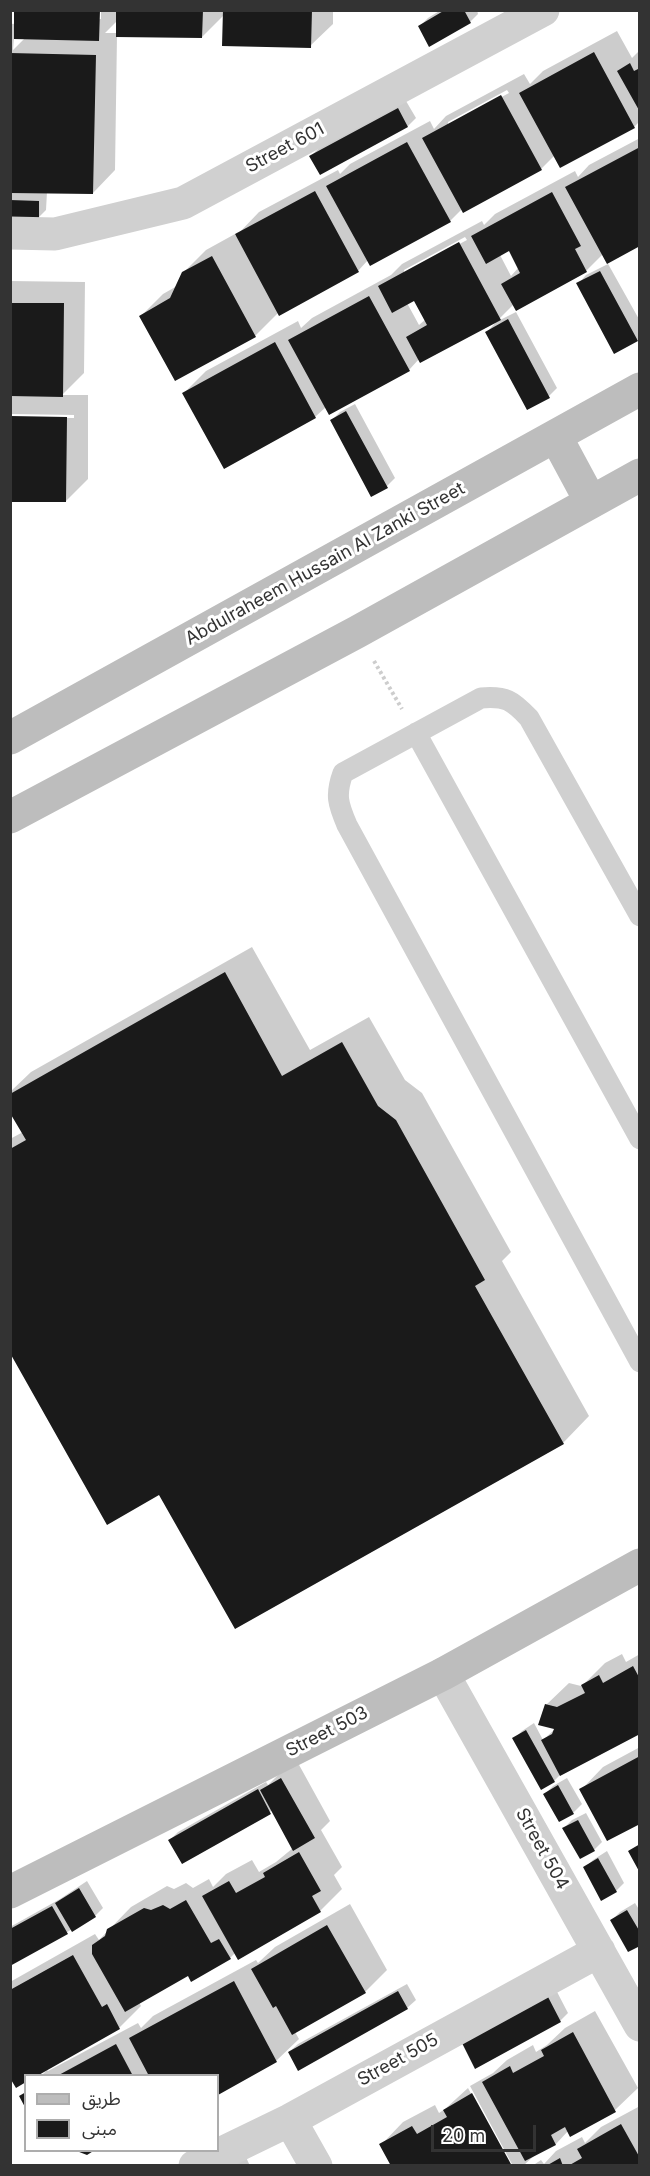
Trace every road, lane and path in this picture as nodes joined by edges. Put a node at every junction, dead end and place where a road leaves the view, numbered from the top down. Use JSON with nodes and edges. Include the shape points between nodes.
{"nodes":[{"id":1,"x":543,"y":10,"type":"edge"},
{"id":2,"x":10,"y":233,"type":"edge"},
{"id":3,"x":639,"y":389,"type":"edge"},
{"id":4,"x":556,"y":437,"type":"junction"},
{"id":5,"x":639,"y":475,"type":"edge"},
{"id":6,"x":591,"y":502,"type":"junction"},
{"id":7,"x":357,"y":632,"type":"junction"},
{"id":8,"x":416,"y":733,"type":"junction"},
{"id":9,"x":10,"y":738,"type":"edge"},
{"id":10,"x":10,"y":818,"type":"edge"},
{"id":11,"x":639,"y":916,"type":"edge"},
{"id":12,"x":639,"y":1139,"type":"edge"},
{"id":13,"x":639,"y":1362,"type":"edge"},
{"id":14,"x":639,"y":1565,"type":"edge"},
{"id":15,"x":443,"y":1674,"type":"junction"},
{"id":16,"x":10,"y":1892,"type":"edge"},
{"id":17,"x":599,"y":1951,"type":"junction"},
{"id":18,"x":639,"y":2025,"type":"edge"},
{"id":19,"x":290,"y":2120,"type":"junction"},
{"id":20,"x":195,"y":2166,"type":"edge"},
{"id":21,"x":316,"y":2166,"type":"edge"}],
"edges":[{"from":1,"to":2,"type":"street","name":"Street 601","via":[[183,203],[55,234]]},
{"from":3,"to":4,"type":"street","name":"Abdulraheem Hussain Al Zanki Street"},
{"from":4,"to":6,"type":"street"},
{"from":4,"to":9,"type":"street","name":"Abdulraheem Hussain Al Zanki Street"},
{"from":5,"to":6,"type":"street"},
{"from":6,"to":7,"type":"street"},
{"from":7,"to":8,"type":"path"},
{"from":7,"to":10,"type":"street"},
{"from":8,"to":11,"type":"lane","via":[[481,698],[497,696],[514,702],[529,718]]},
{"from":8,"to":12,"type":"lane"},
{"from":8,"to":13,"type":"lane","via":[[343,773],[337,788],[339,805]]},
{"from":14,"to":15,"type":"street","name":"Street 503"},
{"from":15,"to":16,"type":"street","name":"Street 503"},
{"from":15,"to":17,"type":"street","name":"Street 504"},
{"from":17,"to":18,"type":"street","name":"Street 504"},
{"from":17,"to":19,"type":"street","name":"Street 505"},
{"from":19,"to":20,"type":"street","name":"Street 505"},
{"from":19,"to":21,"type":"street"}]}
